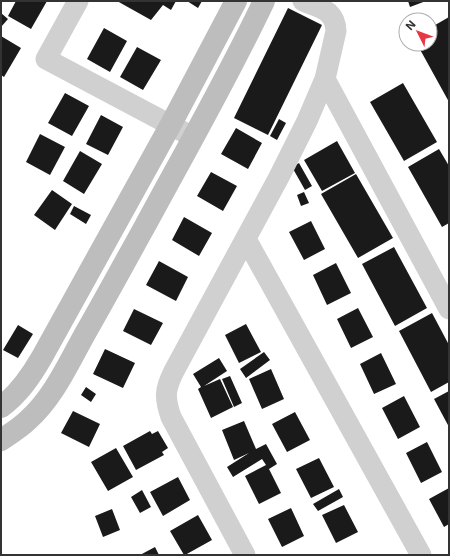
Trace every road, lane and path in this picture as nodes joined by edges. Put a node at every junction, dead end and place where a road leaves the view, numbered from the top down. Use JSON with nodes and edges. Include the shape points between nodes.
{"nodes":[{"id":1,"x":78,"y":1,"type":"edge"},
{"id":2,"x":236,"y":1,"type":"edge"},
{"id":3,"x":264,"y":1,"type":"edge"},
{"id":4,"x":303,"y":1,"type":"edge"},
{"id":5,"x":325,"y":79,"type":"junction"},
{"id":6,"x":170,"y":126,"type":"junction"},
{"id":7,"x":193,"y":137,"type":"junction"},
{"id":8,"x":246,"y":239,"type":"junction"},
{"id":9,"x":449,"y":309,"type":"edge"},
{"id":10,"x":1,"y":407,"type":"edge"},
{"id":11,"x":1,"y":440,"type":"edge"},
{"id":12,"x":245,"y":555,"type":"edge"},
{"id":13,"x":421,"y":555,"type":"edge"}],
"edges":[{"from":1,"to":6,"type":"street","via":[[46,59]]},
{"from":2,"to":6,"type":"street"},
{"from":3,"to":7,"type":"street"},
{"from":4,"to":5,"type":"street","via":[[326,10],[336,25]]},
{"from":5,"to":8,"type":"street","via":[[307,121]]},
{"from":5,"to":9,"type":"street"},
{"from":6,"to":7,"type":"street"},
{"from":6,"to":10,"type":"street","via":[[31,376]]},
{"from":7,"to":11,"type":"street","via":[[50,395],[29,420]]},
{"from":8,"to":12,"type":"street","via":[[171,377],[166,394],[171,417]]},
{"from":8,"to":13,"type":"street"}]}
